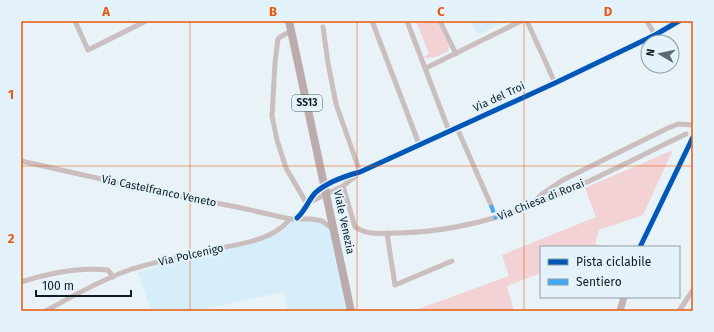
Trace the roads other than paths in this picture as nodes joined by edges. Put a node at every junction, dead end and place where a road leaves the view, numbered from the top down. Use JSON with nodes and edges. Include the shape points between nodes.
{"nodes":[{"id":1,"x":76,"y":21,"type":"edge"},
{"id":2,"x":288,"y":21,"type":"edge"},
{"id":3,"x":372,"y":21,"type":"edge"},
{"id":4,"x":407,"y":21,"type":"edge"},
{"id":5,"x":440,"y":21,"type":"edge"},
{"id":6,"x":521,"y":21,"type":"edge"},
{"id":7,"x":526,"y":21,"type":"edge"},
{"id":8,"x":647,"y":21,"type":"edge"},
{"id":9,"x":679,"y":21,"type":"edge"},
{"id":10,"x":142,"y":22,"type":"edge"},
{"id":11,"x":323,"y":26,"type":"dead end"},
{"id":12,"x":291,"y":31,"type":"junction"},
{"id":13,"x":654,"y":34,"type":"edge"},
{"id":14,"x":657,"y":34,"type":"edge"},
{"id":15,"x":640,"y":42,"type":"edge"},
{"id":16,"x":456,"y":54,"type":"junction"},
{"id":17,"x":426,"y":68,"type":"junction"},
{"id":18,"x":554,"y":83,"type":"junction"},
{"id":19,"x":693,"y":125,"type":"edge"},
{"id":20,"x":457,"y":128,"type":"junction"},
{"id":21,"x":449,"y":131,"type":"junction"},
{"id":22,"x":690,"y":136,"type":"edge"},
{"id":23,"x":419,"y":144,"type":"junction"},
{"id":24,"x":21,"y":161,"type":"edge"},
{"id":25,"x":360,"y":172,"type":"junction"},
{"id":26,"x":325,"y":186,"type":"junction"},
{"id":27,"x":343,"y":186,"type":"junction"},
{"id":28,"x":327,"y":194,"type":"junction"},
{"id":29,"x":308,"y":204,"type":"junction"},
{"id":30,"x":491,"y":205,"type":"dead end"},
{"id":31,"x":529,"y":207,"type":"junction"},
{"id":32,"x":297,"y":218,"type":"junction"},
{"id":33,"x":290,"y":219,"type":"junction"},
{"id":34,"x":335,"y":231,"type":"junction"},
{"id":35,"x":387,"y":233,"type":"junction"},
{"id":36,"x":640,"y":246,"type":"edge"},
{"id":37,"x":452,"y":261,"type":"dead end"},
{"id":38,"x":113,"y":277,"type":"junction"},
{"id":39,"x":21,"y":282,"type":"edge"},
{"id":40,"x":693,"y":290,"type":"edge"},
{"id":41,"x":624,"y":298,"type":"edge"},
{"id":42,"x":688,"y":298,"type":"junction"},
{"id":43,"x":693,"y":301,"type":"edge"},
{"id":44,"x":46,"y":311,"type":"edge"},
{"id":45,"x":351,"y":311,"type":"edge"},
{"id":46,"x":620,"y":311,"type":"edge"},
{"id":47,"x":679,"y":311,"type":"edge"}],
"edges":[{"from":1,"to":10,"type":"street","via":[[88,50]]},
{"from":2,"to":12,"type":"main road","name":"Viale Venezia","number":"SS13"},
{"from":3,"to":23,"type":"street"},
{"from":4,"to":17,"type":"street"},
{"from":5,"to":16,"type":"street"},
{"from":6,"to":16,"type":"street"},
{"from":7,"to":18,"type":"street"},
{"from":8,"to":13,"type":"street"},
{"from":9,"to":14,"type":"street","name":"Via del Troi"},
{"from":11,"to":25,"type":"street","via":[[336,104]]},
{"from":12,"to":26,"type":"main road","name":"Viale Venezia","number":"SS13"},
{"from":12,"to":29,"type":"street","via":[[278,40],[272,116],[276,140],[286,168]]},
{"from":15,"to":18,"type":"street","name":"Via del Troi"},
{"from":16,"to":17,"type":"street"},
{"from":17,"to":21,"type":"street"},
{"from":18,"to":20,"type":"street","name":"Via del Troi"},
{"from":19,"to":31,"type":"street","via":[[678,124],[666,129],[563,180],[542,194]]},
{"from":20,"to":21,"type":"street","name":"Via del Troi"},
{"from":20,"to":30,"type":"street"},
{"from":21,"to":23,"type":"street","name":"Via del Troi"},
{"from":22,"to":31,"type":"street","name":"Via Chiesa di Rorai"},
{"from":22,"to":36,"type":"main road"},
{"from":23,"to":25,"type":"street","name":"Via del Troi"},
{"from":24,"to":33,"type":"street","name":"Via Castelfranco Veneto"},
{"from":25,"to":26,"type":"street","name":"Via del Troi"},
{"from":25,"to":27,"type":"street","name":"Via del Troi"},
{"from":26,"to":28,"type":"main road","name":"Viale Venezia","number":"SS13"},
{"from":26,"to":29,"type":"street","via":[[315,193]]},
{"from":27,"to":28,"type":"street","name":"Via del Troi"},
{"from":27,"to":35,"type":"street","name":"Via Chiesa di Rorai","via":[[355,227],[370,233]]},
{"from":28,"to":29,"type":"street"},
{"from":28,"to":34,"type":"main road","name":"Viale Venezia","number":"SS13"},
{"from":29,"to":32,"type":"street"},
{"from":31,"to":35,"type":"street","name":"Via Chiesa di Rorai","via":[[496,219],[461,227]]},
{"from":32,"to":33,"type":"street","name":"Via Castelfranco Veneto"},
{"from":32,"to":34,"type":"street","name":"Via Castelfranco Veneto","via":[[322,221]]},
{"from":33,"to":38,"type":"street","name":"Via Polcenigo","via":[[283,228],[261,239],[152,264]]},
{"from":34,"to":45,"type":"main road","name":"Viale Venezia","number":"SS13"},
{"from":35,"to":37,"type":"street","via":[[395,285]]},
{"from":38,"to":39,"type":"street","via":[[108,270],[73,270]]},
{"from":38,"to":44,"type":"street","name":"Via Polcenigo"},
{"from":40,"to":42,"type":"street"},
{"from":41,"to":46,"type":"main road"},
{"from":42,"to":43,"type":"street"},
{"from":42,"to":47,"type":"street"}]}
